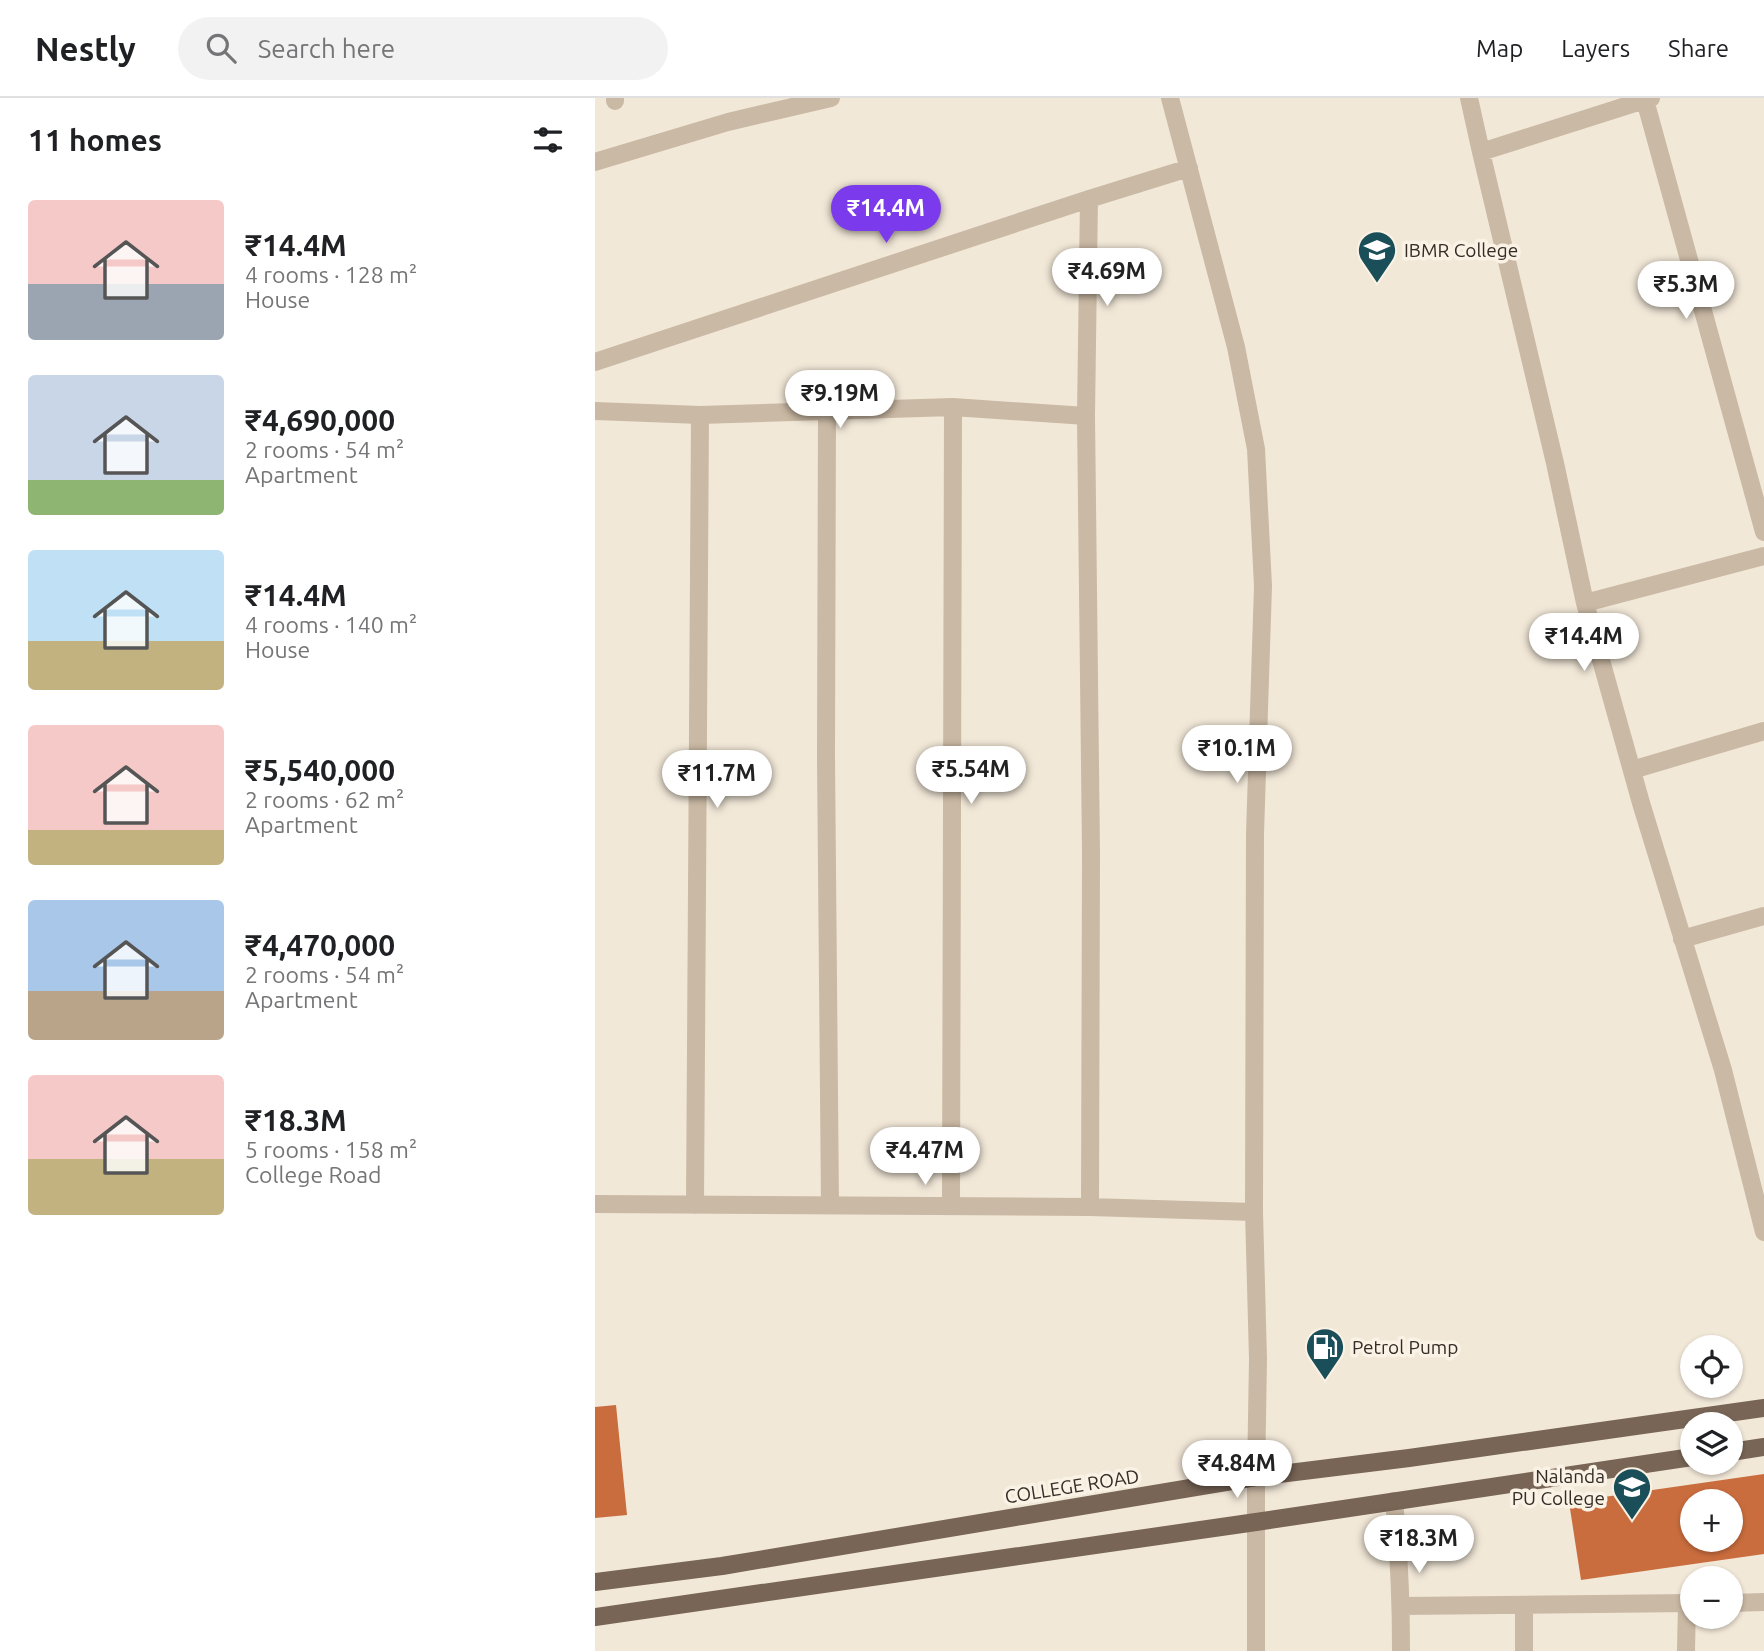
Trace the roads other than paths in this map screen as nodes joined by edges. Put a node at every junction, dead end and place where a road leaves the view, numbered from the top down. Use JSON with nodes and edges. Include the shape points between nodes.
{"nodes":[{"id":1,"x":831,"y":98,"type":"edge"},
{"id":2,"x":1170,"y":98,"type":"edge"},
{"id":3,"x":1469,"y":98,"type":"edge"},
{"id":4,"x":1648,"y":99,"type":"edge"},
{"id":5,"x":1481,"y":152,"type":"junction"},
{"id":6,"x":595,"y":162,"type":"edge"},
{"id":7,"x":1189,"y":168,"type":"junction"},
{"id":8,"x":1090,"y":198,"type":"junction"},
{"id":9,"x":595,"y":362,"type":"edge"},
{"id":10,"x":953,"y":407,"type":"junction"},
{"id":11,"x":595,"y":411,"type":"edge"},
{"id":12,"x":827,"y":411,"type":"junction"},
{"id":13,"x":700,"y":415,"type":"junction"},
{"id":14,"x":1086,"y":416,"type":"junction"},
{"id":15,"x":1764,"y":532,"type":"edge"},
{"id":16,"x":1764,"y":555,"type":"edge"},
{"id":17,"x":1585,"y":603,"type":"junction"},
{"id":18,"x":1764,"y":732,"type":"edge"},
{"id":19,"x":1632,"y":770,"type":"junction"},
{"id":20,"x":1764,"y":916,"type":"edge"},
{"id":21,"x":1682,"y":939,"type":"junction"},
{"id":22,"x":595,"y":1205,"type":"edge"},
{"id":23,"x":695,"y":1205,"type":"junction"},
{"id":24,"x":830,"y":1205,"type":"junction"},
{"id":25,"x":951,"y":1206,"type":"junction"},
{"id":26,"x":1090,"y":1207,"type":"junction"},
{"id":27,"x":1254,"y":1212,"type":"junction"},
{"id":28,"x":1764,"y":1232,"type":"edge"},
{"id":29,"x":1764,"y":1408,"type":"edge"},
{"id":30,"x":1764,"y":1447,"type":"edge"},
{"id":31,"x":1743,"y":1450,"type":"edge"},
{"id":32,"x":1680,"y":1459,"type":"edge"},
{"id":33,"x":1256,"y":1477,"type":"junction"},
{"id":34,"x":1394,"y":1502,"type":"junction"},
{"id":35,"x":1257,"y":1522,"type":"junction"},
{"id":36,"x":595,"y":1582,"type":"edge"},
{"id":37,"x":1764,"y":1602,"type":"edge"},
{"id":38,"x":1680,"y":1603,"type":"edge"},
{"id":39,"x":1743,"y":1603,"type":"edge"},
{"id":40,"x":1524,"y":1605,"type":"junction"},
{"id":41,"x":1401,"y":1606,"type":"junction"},
{"id":42,"x":595,"y":1617,"type":"edge"},
{"id":43,"x":1688,"y":1629,"type":"edge"},
{"id":44,"x":1256,"y":1651,"type":"edge"},
{"id":45,"x":1401,"y":1651,"type":"edge"},
{"id":46,"x":1524,"y":1651,"type":"edge"},
{"id":47,"x":1686,"y":1651,"type":"edge"}],
"edges":[{"from":1,"to":6,"type":"street","via":[[729,122]]},
{"from":2,"to":7,"type":"street"},
{"from":3,"to":5,"type":"street"},
{"from":4,"to":5,"type":"street"},
{"from":4,"to":15,"type":"street"},
{"from":5,"to":17,"type":"street"},
{"from":7,"to":8,"type":"street"},
{"from":7,"to":27,"type":"street","via":[[1236,347],[1257,449],[1263,586],[1255,834]]},
{"from":8,"to":9,"type":"street"},
{"from":8,"to":14,"type":"street"},
{"from":10,"to":12,"type":"street"},
{"from":10,"to":14,"type":"street"},
{"from":10,"to":25,"type":"street"},
{"from":11,"to":13,"type":"street"},
{"from":12,"to":13,"type":"street"},
{"from":12,"to":24,"type":"street"},
{"from":13,"to":23,"type":"street"},
{"from":14,"to":26,"type":"street"},
{"from":16,"to":17,"type":"street"},
{"from":17,"to":19,"type":"street"},
{"from":18,"to":19,"type":"street"},
{"from":19,"to":21,"type":"street"},
{"from":20,"to":21,"type":"street"},
{"from":21,"to":28,"type":"street","via":[[1723,1070]]},
{"from":22,"to":23,"type":"street"},
{"from":23,"to":24,"type":"street"},
{"from":24,"to":25,"type":"street"},
{"from":25,"to":26,"type":"street"},
{"from":26,"to":27,"type":"street"},
{"from":27,"to":33,"type":"street"},
{"from":29,"to":33,"type":"main road","name":"COLLEGE ROAD"},
{"from":30,"to":31,"type":"main road"},
{"from":32,"to":34,"type":"main road"},
{"from":33,"to":35,"type":"street"},
{"from":33,"to":36,"type":"main road","name":"COLLEGE ROAD","via":[[722,1566]]},
{"from":34,"to":35,"type":"main road"},
{"from":34,"to":41,"type":"street"},
{"from":35,"to":42,"type":"main road"},
{"from":35,"to":44,"type":"street"},
{"from":37,"to":39,"type":"street"},
{"from":38,"to":40,"type":"street"},
{"from":40,"to":41,"type":"street"},
{"from":40,"to":46,"type":"street"},
{"from":41,"to":45,"type":"street"},
{"from":43,"to":47,"type":"street"}]}
